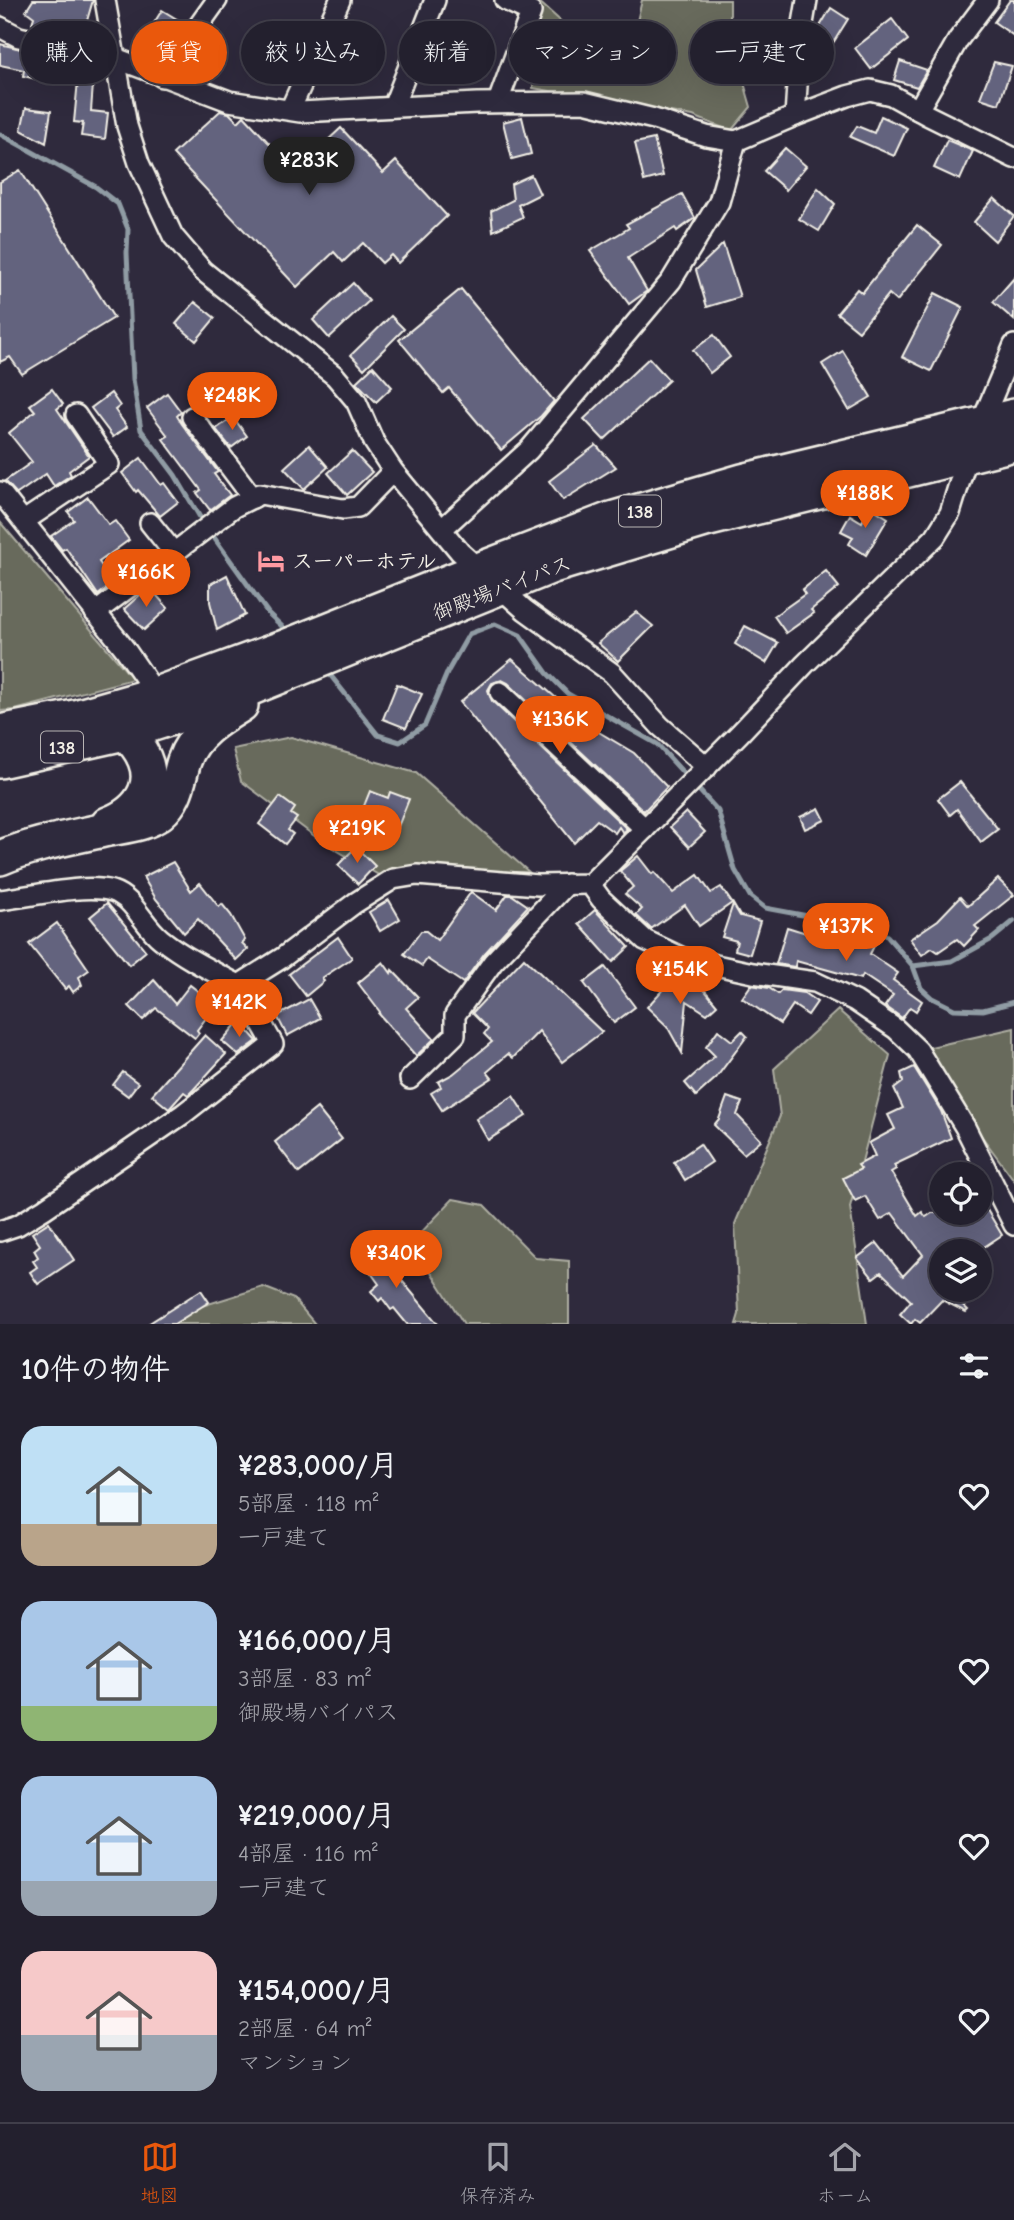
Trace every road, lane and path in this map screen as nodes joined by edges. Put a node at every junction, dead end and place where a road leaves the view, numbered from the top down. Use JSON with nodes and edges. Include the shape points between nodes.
{"nodes":[{"id":1,"x":105,"y":0,"type":"edge"},
{"id":2,"x":218,"y":0,"type":"edge"},
{"id":3,"x":340,"y":0,"type":"edge"},
{"id":4,"x":435,"y":0,"type":"edge"},
{"id":5,"x":505,"y":0,"type":"edge"},
{"id":6,"x":807,"y":0,"type":"edge"},
{"id":7,"x":988,"y":0,"type":"edge"},
{"id":8,"x":109,"y":21,"type":"edge"},
{"id":9,"x":203,"y":21,"type":"edge"},
{"id":10,"x":0,"y":27,"type":"edge"},
{"id":11,"x":21,"y":37,"type":"edge"},
{"id":12,"x":117,"y":69,"type":"edge"},
{"id":13,"x":181,"y":84,"type":"edge"},
{"id":14,"x":498,"y":103,"type":"junction"},
{"id":15,"x":393,"y":107,"type":"junction"},
{"id":16,"x":290,"y":110,"type":"junction"},
{"id":17,"x":918,"y":110,"type":"junction"},
{"id":18,"x":795,"y":116,"type":"junction"},
{"id":19,"x":736,"y":141,"type":"junction"},
{"id":20,"x":1014,"y":158,"type":"edge"},
{"id":21,"x":1014,"y":345,"type":"edge"},
{"id":22,"x":76,"y":415,"type":"dead end"},
{"id":23,"x":1014,"y":415,"type":"edge"},
{"id":24,"x":192,"y":417,"type":"dead end"},
{"id":25,"x":982,"y":423,"type":"junction"},
{"id":26,"x":1014,"y":444,"type":"edge"},
{"id":27,"x":968,"y":455,"type":"junction"},
{"id":28,"x":393,"y":471,"type":"junction"},
{"id":29,"x":0,"y":492,"type":"edge"},
{"id":30,"x":253,"y":498,"type":"junction"},
{"id":31,"x":24,"y":520,"type":"junction"},
{"id":32,"x":150,"y":523,"type":"dead end"},
{"id":33,"x":442,"y":529,"type":"junction"},
{"id":34,"x":174,"y":553,"type":"junction"},
{"id":35,"x":489,"y":579,"type":"junction"},
{"id":36,"x":95,"y":613,"type":"junction"},
{"id":37,"x":305,"y":653,"type":"junction"},
{"id":38,"x":499,"y":692,"type":"dead end"},
{"id":39,"x":156,"y":694,"type":"junction"},
{"id":40,"x":0,"y":732,"type":"edge"},
{"id":41,"x":125,"y":733,"type":"junction"},
{"id":42,"x":0,"y":738,"type":"edge"},
{"id":43,"x":0,"y":761,"type":"edge"},
{"id":44,"x":707,"y":767,"type":"junction"},
{"id":45,"x":645,"y":829,"type":"junction"},
{"id":46,"x":74,"y":837,"type":"junction"},
{"id":47,"x":0,"y":858,"type":"edge"},
{"id":48,"x":567,"y":884,"type":"junction"},
{"id":49,"x":590,"y":884,"type":"junction"},
{"id":50,"x":0,"y":900,"type":"edge"},
{"id":51,"x":239,"y":985,"type":"junction"},
{"id":52,"x":410,"y":1079,"type":"dead end"},
{"id":53,"x":1014,"y":1225,"type":"edge"},
{"id":54,"x":0,"y":1231,"type":"edge"}],
"edges":[{"from":1,"to":8,"type":"street"},
{"from":2,"to":9,"type":"street"},
{"from":3,"to":16,"type":"street"},
{"from":4,"to":15,"type":"street"},
{"from":5,"to":14,"type":"street","via":[[531,12]]},
{"from":6,"to":18,"type":"street"},
{"from":7,"to":17,"type":"street","via":[[958,40]]},
{"from":10,"to":11,"type":"street"},
{"from":12,"to":28,"type":"street","via":[[139,163],[173,236],[203,271],[335,376],[356,401]]},
{"from":13,"to":16,"type":"street","via":[[229,102]]},
{"from":14,"to":15,"type":"street"},
{"from":14,"to":19,"type":"street","via":[[584,102]]},
{"from":15,"to":16,"type":"street"},
{"from":17,"to":18,"type":"street","via":[[870,90]]},
{"from":17,"to":20,"type":"street"},
{"from":18,"to":19,"type":"street"},
{"from":19,"to":33,"type":"street","via":[[719,202],[671,281],[529,450]]},
{"from":21,"to":25,"type":"street"},
{"from":22,"to":31,"type":"street","via":[[109,464]]},
{"from":23,"to":25,"type":"highway","name":"御殿場バイパス","number":"138"},
{"from":24,"to":30,"type":"street"},
{"from":25,"to":27,"type":"street"},
{"from":25,"to":35,"type":"highway","name":"御殿場バイパス","number":"138","via":[[742,481],[611,520]]},
{"from":26,"to":27,"type":"highway","name":"御殿場バイパス","number":"138"},
{"from":27,"to":35,"type":"highway","name":"御殿場バイパス","number":"138","via":[[705,520],[539,571]]},
{"from":27,"to":44,"type":"street","via":[[950,513],[935,537]]},
{"from":28,"to":30,"type":"street","via":[[358,507],[343,509],[260,494]]},
{"from":28,"to":33,"type":"street"},
{"from":29,"to":31,"type":"street"},
{"from":30,"to":34,"type":"street"},
{"from":31,"to":36,"type":"street"},
{"from":32,"to":34,"type":"street"},
{"from":33,"to":35,"type":"street"},
{"from":34,"to":36,"type":"street"},
{"from":35,"to":37,"type":"highway","name":"御殿場バイパス","number":"138"},
{"from":35,"to":44,"type":"street","via":[[612,673],[660,726]]},
{"from":36,"to":39,"type":"street"},
{"from":37,"to":39,"type":"highway","name":"御殿場バイパス","number":"138"},
{"from":37,"to":41,"type":"highway","name":"御殿場バイパス","number":"138","via":[[197,709]]},
{"from":37,"to":46,"type":"highway","via":[[204,731],[190,750],[175,793],[163,811],[145,821]]},
{"from":38,"to":45,"type":"street"},
{"from":39,"to":40,"type":"highway","name":"御殿場バイパス","number":"138"},
{"from":41,"to":42,"type":"highway","via":[[99,724]]},
{"from":41,"to":43,"type":"highway","name":"御殿場バイパス","number":"138"},
{"from":41,"to":46,"type":"highway","via":[[148,767],[144,796],[123,817]]},
{"from":44,"to":45,"type":"street"},
{"from":45,"to":49,"type":"street"},
{"from":46,"to":47,"type":"highway"},
{"from":48,"to":49,"type":"street"},
{"from":48,"to":51,"type":"street","via":[[416,875],[393,879]]},
{"from":48,"to":52,"type":"street","via":[[493,962],[456,1014],[455,1035]]},
{"from":49,"to":53,"type":"street","via":[[645,940],[683,958],[815,982],[855,1001],[896,1029],[918,1050],[965,1127]]},
{"from":50,"to":51,"type":"street","via":[[96,888],[114,891],[127,899],[159,937],[192,961]]},
{"from":51,"to":54,"type":"street","via":[[243,1005],[259,1019],[273,1044],[183,1114],[44,1209]]}]}
